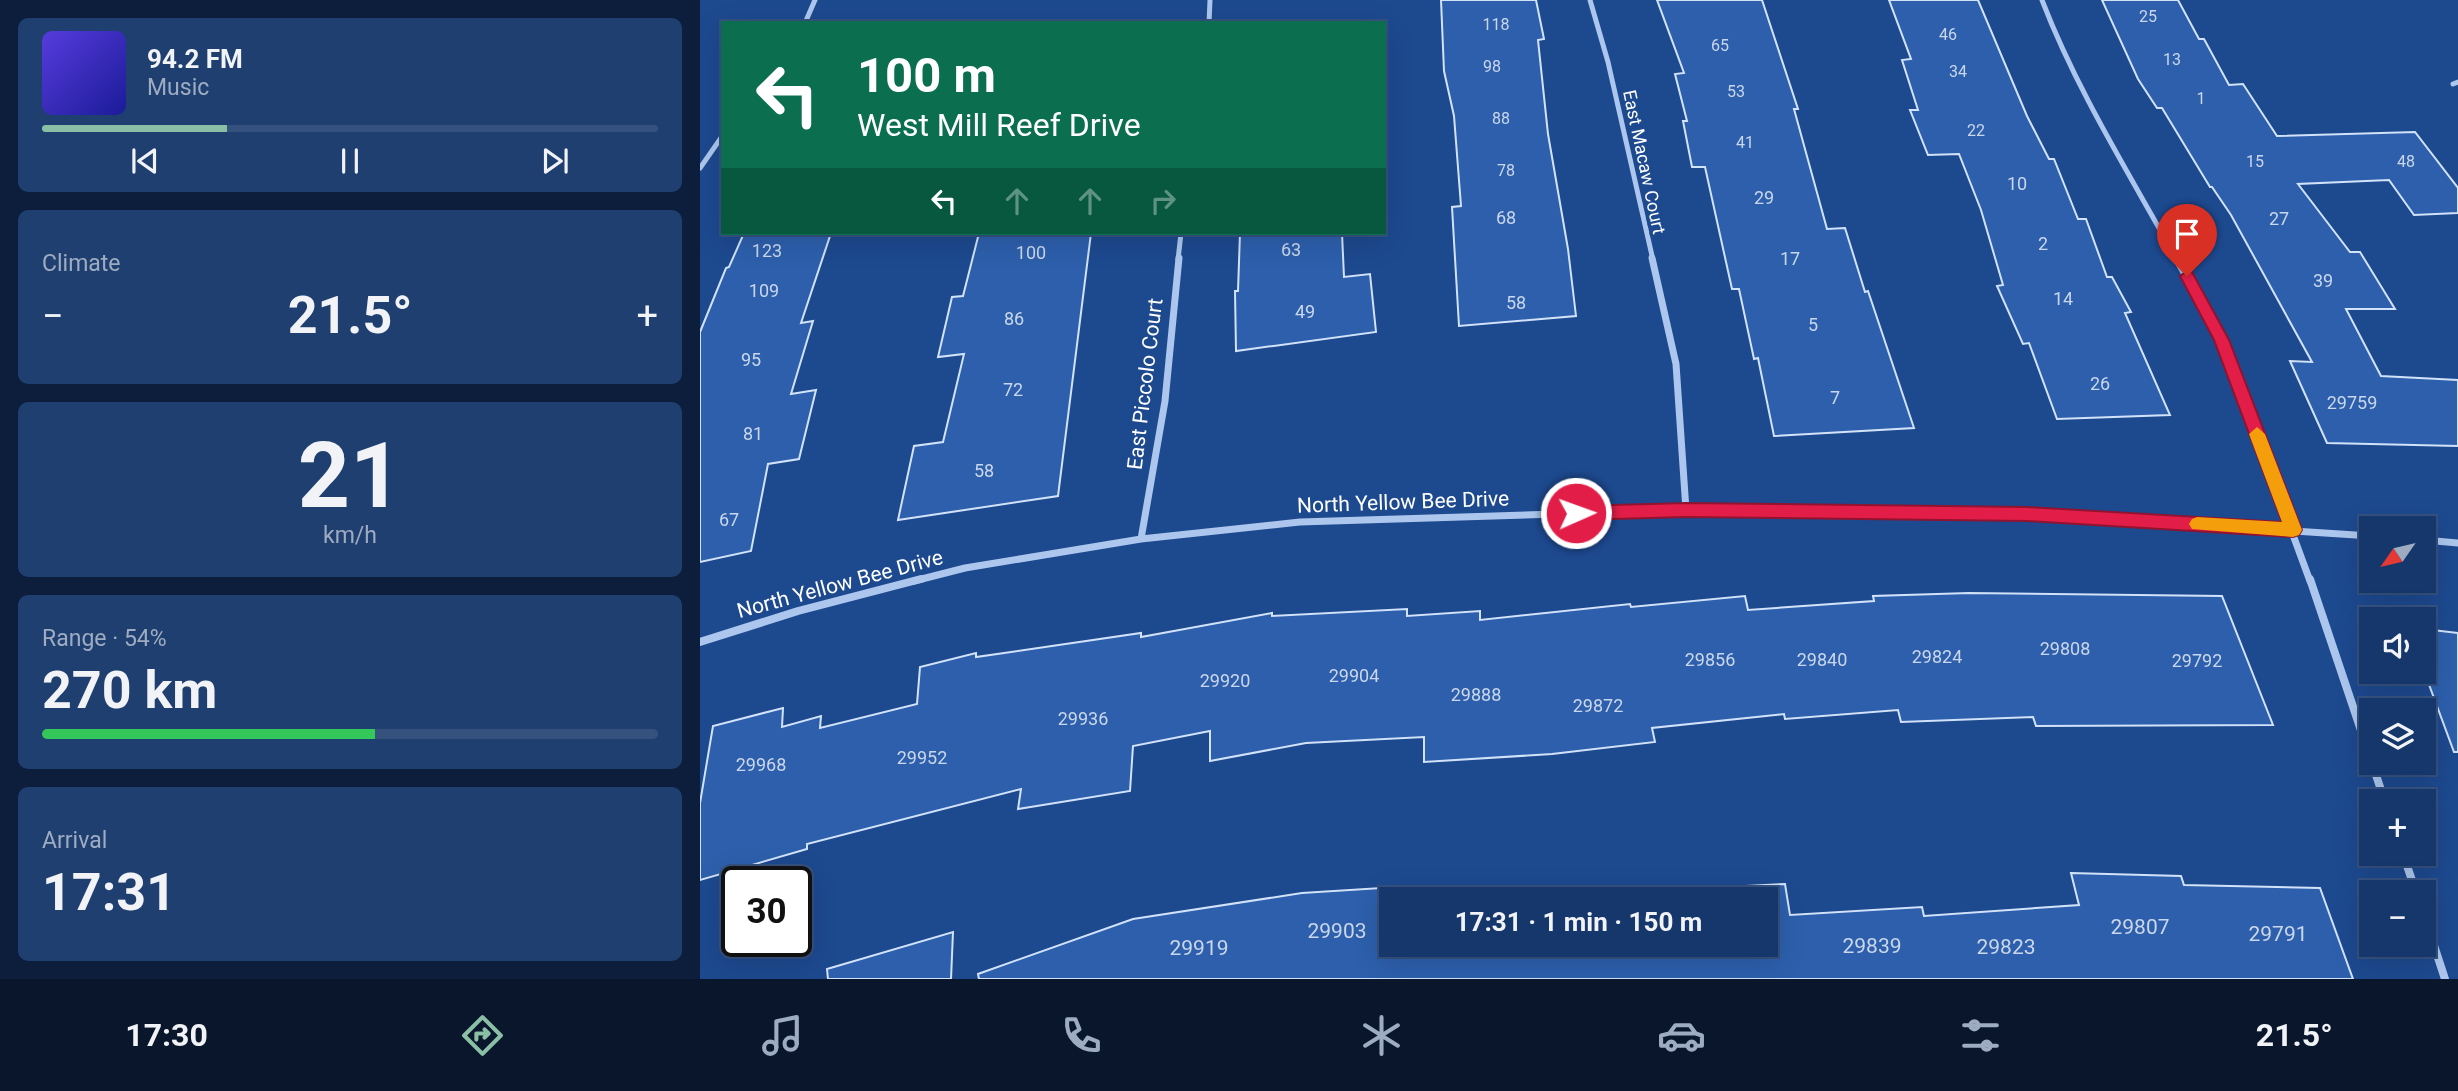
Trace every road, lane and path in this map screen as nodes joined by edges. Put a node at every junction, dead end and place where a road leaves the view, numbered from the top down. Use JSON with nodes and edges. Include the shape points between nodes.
{"nodes":[{"id":1,"x":815,"y":0,"type":"edge"},
{"id":2,"x":1210,"y":0,"type":"edge"},
{"id":3,"x":1590,"y":0,"type":"edge"},
{"id":4,"x":2042,"y":0,"type":"edge"},
{"id":5,"x":806,"y":21,"type":"edge"},
{"id":6,"x":1209,"y":21,"type":"edge"},
{"id":7,"x":721,"y":138,"type":"edge"},
{"id":8,"x":700,"y":168,"type":"edge"},
{"id":9,"x":1181,"y":235,"type":"edge"},
{"id":10,"x":1686,"y":510,"type":"junction"},
{"id":11,"x":2293,"y":530,"type":"junction"},
{"id":12,"x":2359,"y":535,"type":"edge"},
{"id":13,"x":1141,"y":539,"type":"junction"},
{"id":14,"x":2436,"y":541,"type":"edge"},
{"id":15,"x":2458,"y":543,"type":"edge"},
{"id":16,"x":700,"y":642,"type":"edge"},
{"id":17,"x":2359,"y":723,"type":"edge"},
{"id":18,"x":2436,"y":952,"type":"edge"},
{"id":19,"x":2445,"y":979,"type":"edge"}],
"edges":[{"from":1,"to":5,"type":"street"},
{"from":2,"to":6,"type":"street"},
{"from":3,"to":10,"type":"street","name":"East Macaw Court","via":[[1676,364]]},
{"from":4,"to":11,"type":"street","via":[[2095,112],[2221,340]]},
{"from":7,"to":8,"type":"street"},
{"from":9,"to":13,"type":"street","name":"East Piccolo Court","via":[[1165,401]]},
{"from":10,"to":11,"type":"street","name":"North Yellow Bee Drive","via":[[2027,514]]},
{"from":10,"to":13,"type":"street","name":"North Yellow Bee Drive","via":[[1300,522]]},
{"from":11,"to":12,"type":"street","name":"North Yellow Bee Drive"},
{"from":11,"to":17,"type":"street"},
{"from":13,"to":16,"type":"street","name":"North Yellow Bee Drive","via":[[965,568],[798,611]]},
{"from":14,"to":15,"type":"street"},
{"from":18,"to":19,"type":"street"}]}
